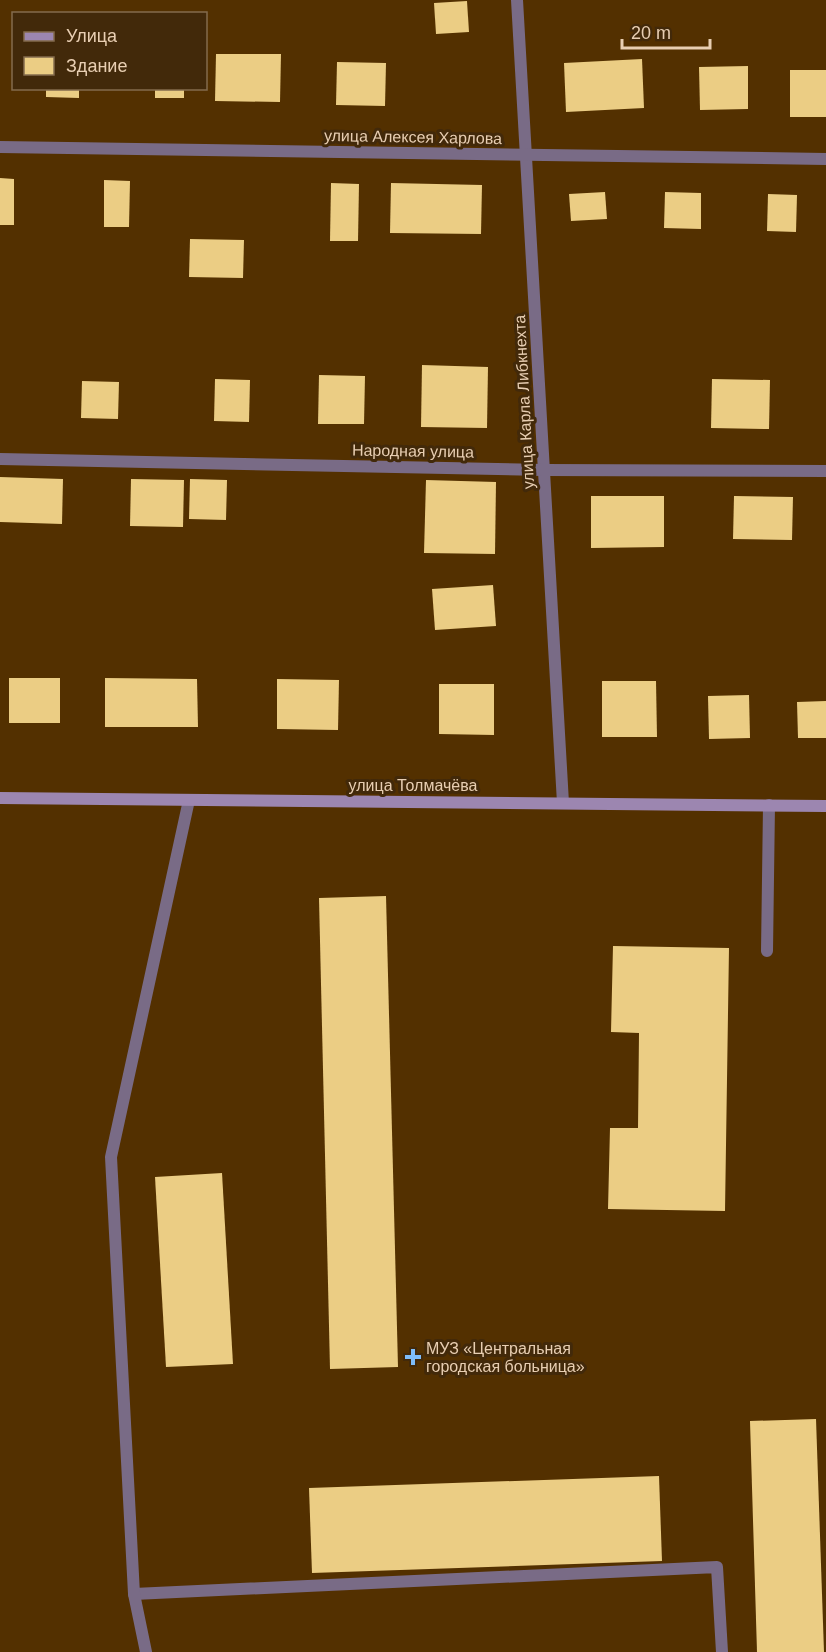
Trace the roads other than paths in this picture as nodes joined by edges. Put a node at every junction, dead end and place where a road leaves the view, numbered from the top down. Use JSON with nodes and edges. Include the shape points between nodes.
{"nodes":[{"id":1,"x":517,"y":0,"type":"edge"},
{"id":2,"x":0,"y":147,"type":"edge"},
{"id":3,"x":526,"y":155,"type":"junction"},
{"id":4,"x":826,"y":159,"type":"edge"},
{"id":5,"x":0,"y":459,"type":"edge"},
{"id":6,"x":544,"y":470,"type":"junction"},
{"id":7,"x":826,"y":471,"type":"edge"},
{"id":8,"x":0,"y":798,"type":"edge"},
{"id":9,"x":189,"y":800,"type":"junction"},
{"id":10,"x":563,"y":803,"type":"junction"},
{"id":11,"x":769,"y":805,"type":"junction"},
{"id":12,"x":826,"y":806,"type":"edge"},
{"id":13,"x":767,"y":951,"type":"dead end"},
{"id":14,"x":134,"y":1594,"type":"junction"},
{"id":15,"x":146,"y":1652,"type":"edge"},
{"id":16,"x":722,"y":1652,"type":"edge"}],
"edges":[{"from":1,"to":3,"type":"street","name":"улица Карла Либкнехта"},
{"from":2,"to":3,"type":"street","name":"улица Алексея Харлова"},
{"from":3,"to":4,"type":"street","name":"улица Алексея Харлова"},
{"from":3,"to":6,"type":"street","name":"улица Карла Либкнехта"},
{"from":5,"to":6,"type":"street","name":"Народная улица"},
{"from":6,"to":7,"type":"street","name":"Народная улица"},
{"from":6,"to":10,"type":"street","name":"улица Карла Либкнехта"},
{"from":8,"to":9,"type":"street","name":"улица Толмачёва"},
{"from":9,"to":10,"type":"street","name":"улица Толмачёва"},
{"from":9,"to":14,"type":"street","via":[[111,1157]]},
{"from":10,"to":11,"type":"street","name":"улица Толмачёва"},
{"from":11,"to":12,"type":"street","name":"улица Толмачёва"},
{"from":11,"to":13,"type":"street"},
{"from":14,"to":15,"type":"street"},
{"from":14,"to":16,"type":"street","via":[[717,1567]]}]}
